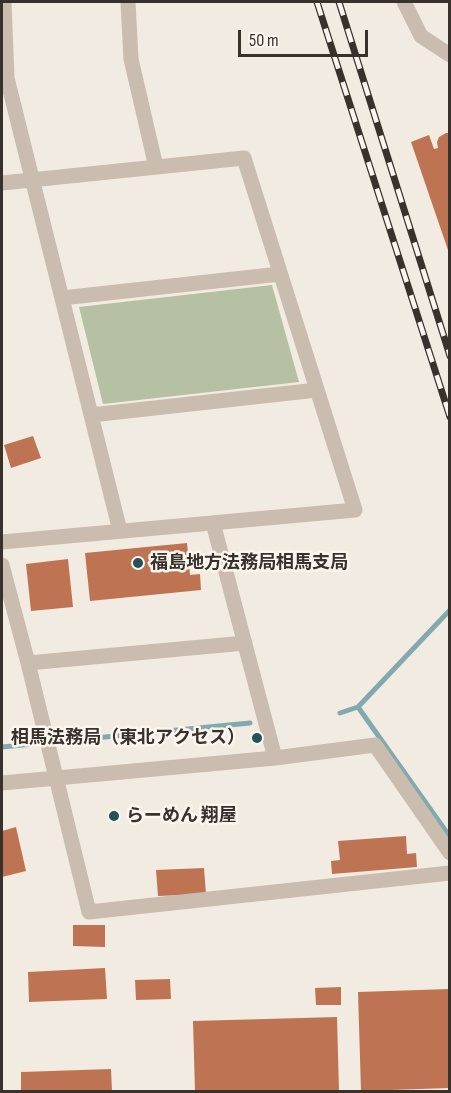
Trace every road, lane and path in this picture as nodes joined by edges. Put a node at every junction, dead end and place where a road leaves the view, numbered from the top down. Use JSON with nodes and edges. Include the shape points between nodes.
{"nodes":[{"id":1,"x":4,"y":2,"type":"edge"},
{"id":2,"x":129,"y":2,"type":"edge"},
{"id":3,"x":404,"y":2,"type":"edge"},
{"id":4,"x":450,"y":55,"type":"edge"},
{"id":5,"x":156,"y":167,"type":"junction"},
{"id":6,"x":32,"y":180,"type":"junction"},
{"id":7,"x":2,"y":183,"type":"edge"},
{"id":8,"x":280,"y":274,"type":"junction"},
{"id":9,"x":62,"y":298,"type":"junction"},
{"id":10,"x":317,"y":390,"type":"junction"},
{"id":11,"x":91,"y":415,"type":"junction"},
{"id":12,"x":213,"y":523,"type":"junction"},
{"id":13,"x":120,"y":531,"type":"junction"},
{"id":14,"x":2,"y":542,"type":"edge"},
{"id":15,"x":2,"y":566,"type":"edge"},
{"id":16,"x":245,"y":643,"type":"junction"},
{"id":17,"x":28,"y":663,"type":"junction"},
{"id":18,"x":275,"y":758,"type":"junction"},
{"id":19,"x":57,"y":779,"type":"junction"},
{"id":20,"x":2,"y":783,"type":"edge"},
{"id":21,"x":450,"y":852,"type":"edge"},
{"id":22,"x":450,"y":873,"type":"edge"}],
"edges":[{"from":1,"to":6,"type":"street","via":[[7,78]]},
{"from":2,"to":5,"type":"street","via":[[131,59]]},
{"from":3,"to":4,"type":"street","via":[[422,36]]},
{"from":5,"to":6,"type":"street"},
{"from":5,"to":8,"type":"street","via":[[244,158]]},
{"from":6,"to":7,"type":"street"},
{"from":6,"to":9,"type":"street"},
{"from":8,"to":9,"type":"street"},
{"from":8,"to":10,"type":"street"},
{"from":9,"to":11,"type":"street"},
{"from":10,"to":11,"type":"street"},
{"from":10,"to":12,"type":"street","via":[[355,510]]},
{"from":11,"to":13,"type":"street"},
{"from":12,"to":13,"type":"street"},
{"from":12,"to":16,"type":"street"},
{"from":13,"to":14,"type":"street"},
{"from":15,"to":17,"type":"street"},
{"from":16,"to":17,"type":"street"},
{"from":16,"to":18,"type":"street"},
{"from":17,"to":19,"type":"street"},
{"from":18,"to":19,"type":"street"},
{"from":18,"to":21,"type":"street","via":[[375,745]]},
{"from":19,"to":20,"type":"street"},
{"from":19,"to":22,"type":"street","via":[[89,912]]}]}
